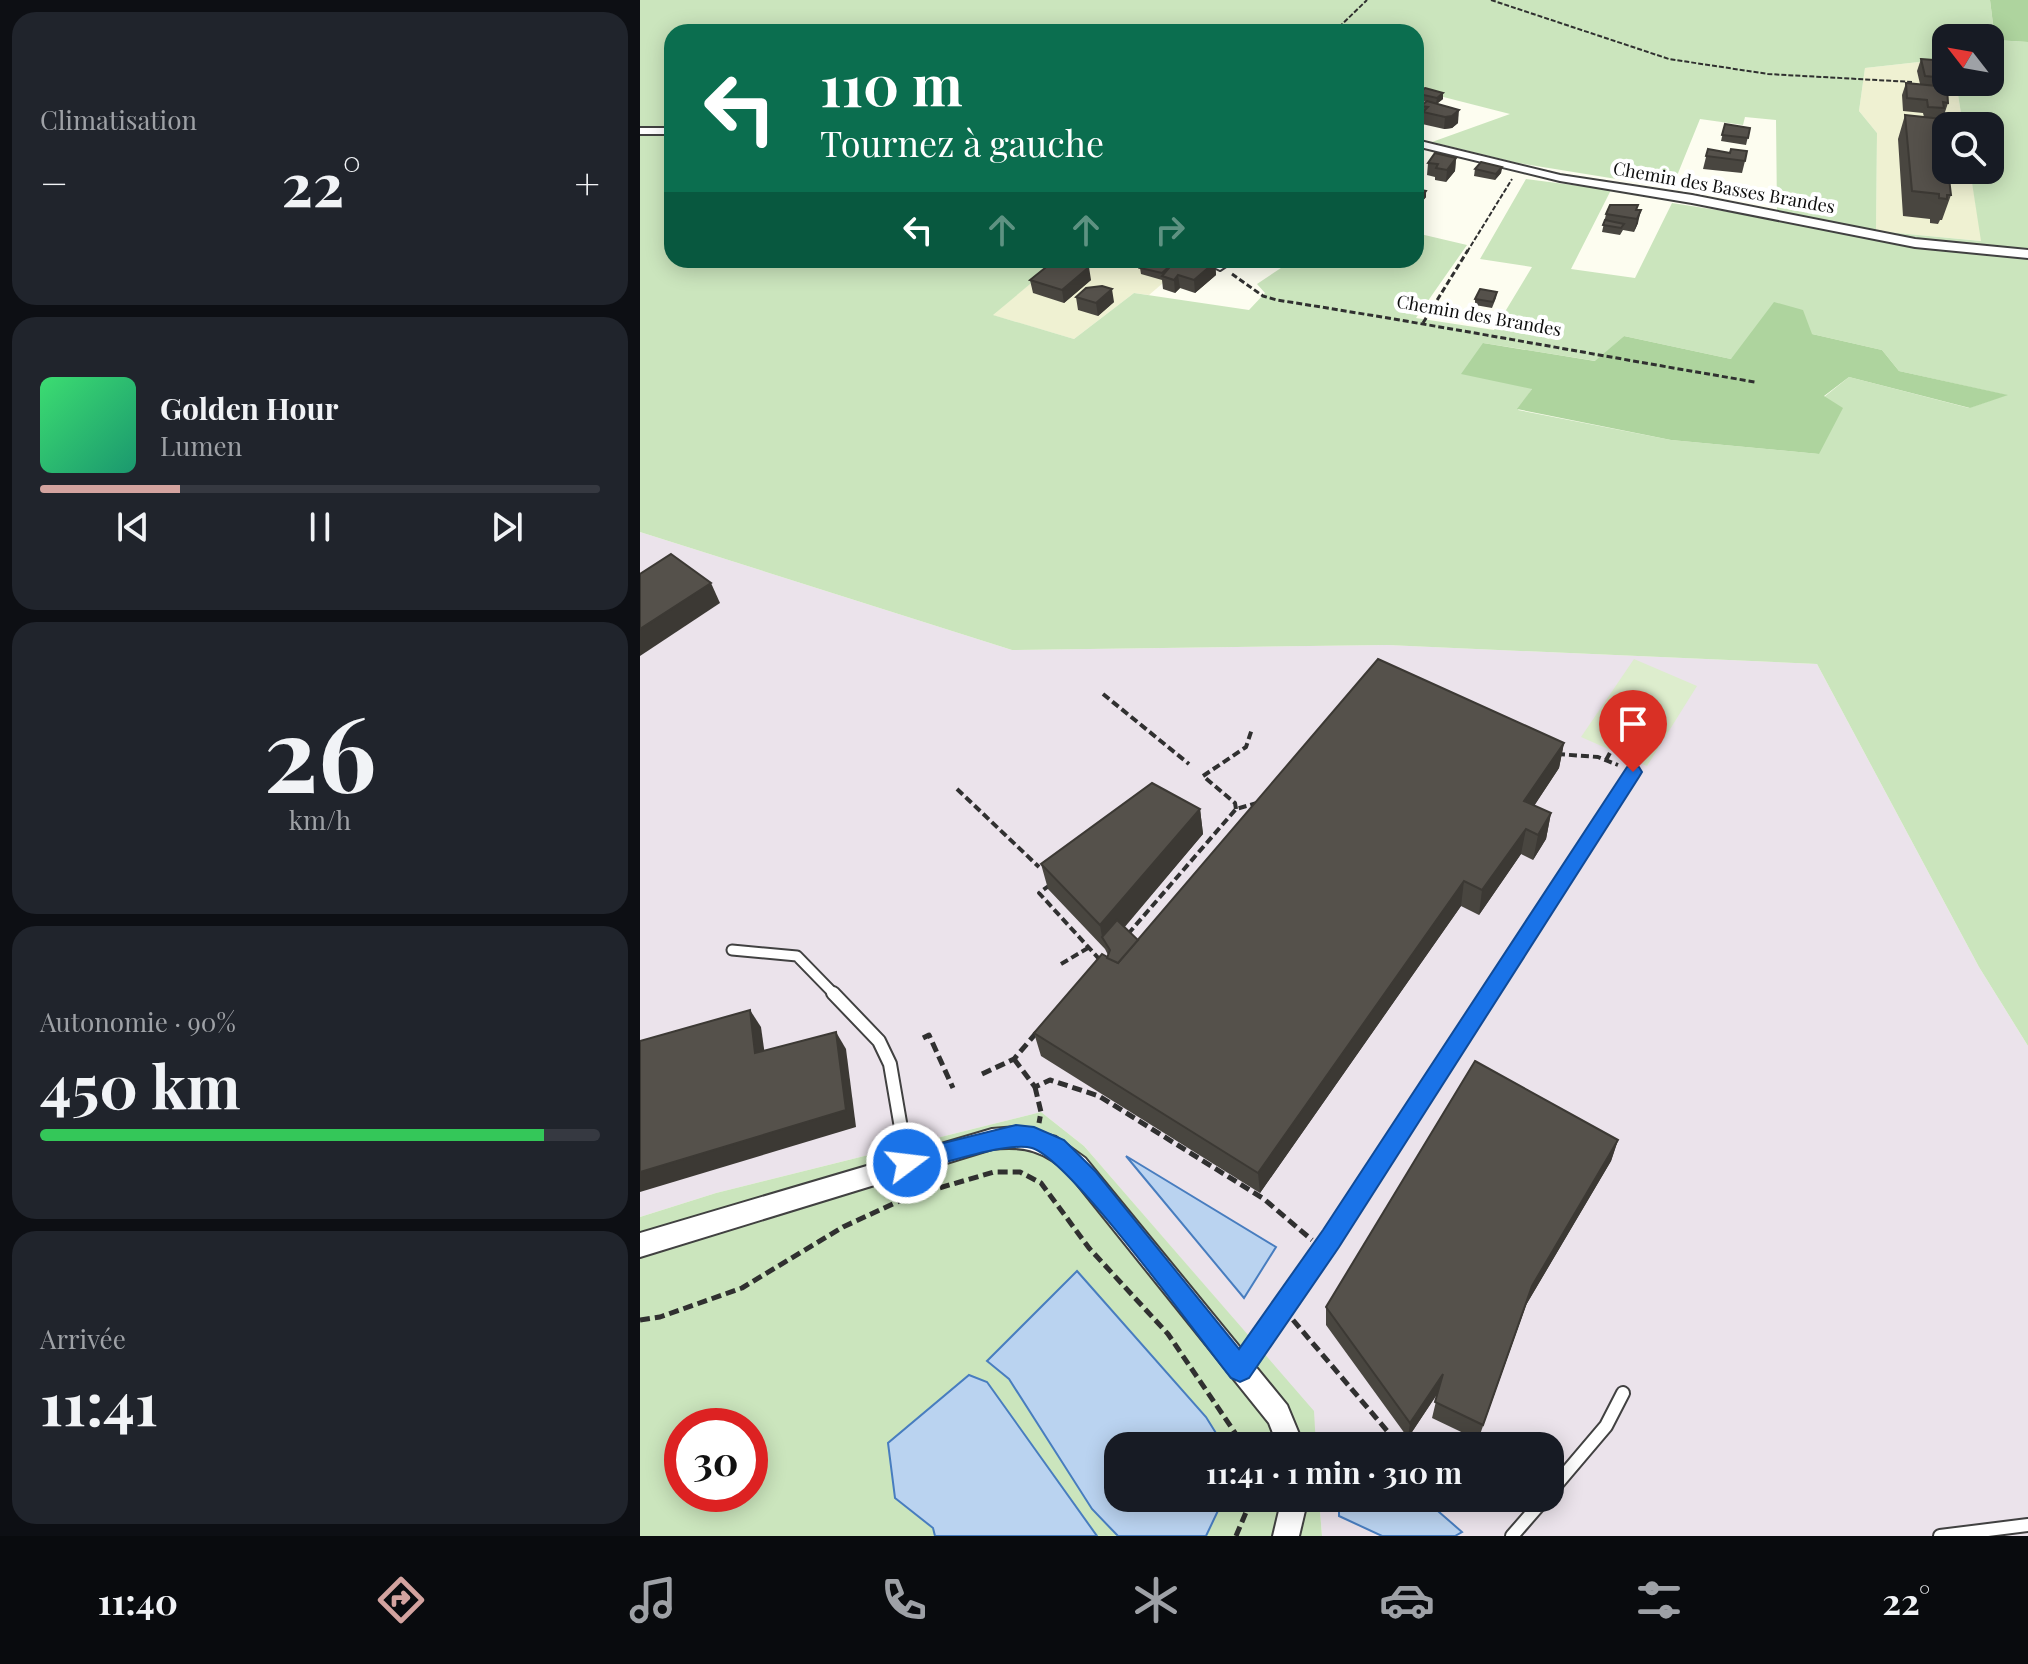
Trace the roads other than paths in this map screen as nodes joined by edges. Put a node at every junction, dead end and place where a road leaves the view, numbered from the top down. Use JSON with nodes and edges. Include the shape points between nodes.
{"nodes":[{"id":1,"x":640,"y":131,"type":"edge"},
{"id":2,"x":664,"y":131,"type":"edge"},
{"id":3,"x":1424,"y":145,"type":"edge"},
{"id":4,"x":2028,"y":254,"type":"edge"},
{"id":5,"x":1633,"y":772,"type":"road end"},
{"id":6,"x":732,"y":950,"type":"dead end"},
{"id":7,"x":907,"y":1163,"type":"junction"},
{"id":8,"x":640,"y":1245,"type":"edge"},
{"id":9,"x":1240,"y":1369,"type":"junction"},
{"id":10,"x":1623,"y":1393,"type":"dead end"},
{"id":11,"x":1285,"y":1432,"type":"edge"},
{"id":12,"x":1564,"y":1476,"type":"edge"},
{"id":13,"x":1292,"y":1512,"type":"edge"},
{"id":14,"x":1533,"y":1512,"type":"edge"},
{"id":15,"x":2028,"y":1525,"type":"edge"},
{"id":16,"x":1286,"y":1536,"type":"edge"},
{"id":17,"x":1512,"y":1536,"type":"edge"},
{"id":18,"x":1940,"y":1536,"type":"edge"}],
"edges":[{"from":1,"to":2,"type":"street"},
{"from":3,"to":4,"type":"street","name":"Chemin des Basses Brandes","via":[[1517,168],[1915,243]]},
{"from":5,"to":9,"type":"lane"},
{"from":6,"to":7,"type":"lane","via":[[797,956],[879,1041],[890,1064]]},
{"from":7,"to":8,"type":"street"},
{"from":7,"to":9,"type":"street","via":[[1016,1135],[1056,1148],[1088,1180]]},
{"from":9,"to":11,"type":"street","via":[[1278,1414]]},
{"from":10,"to":12,"type":"lane","via":[[1606,1426]]},
{"from":13,"to":16,"type":"street"},
{"from":14,"to":17,"type":"lane"},
{"from":15,"to":18,"type":"lane"}]}
